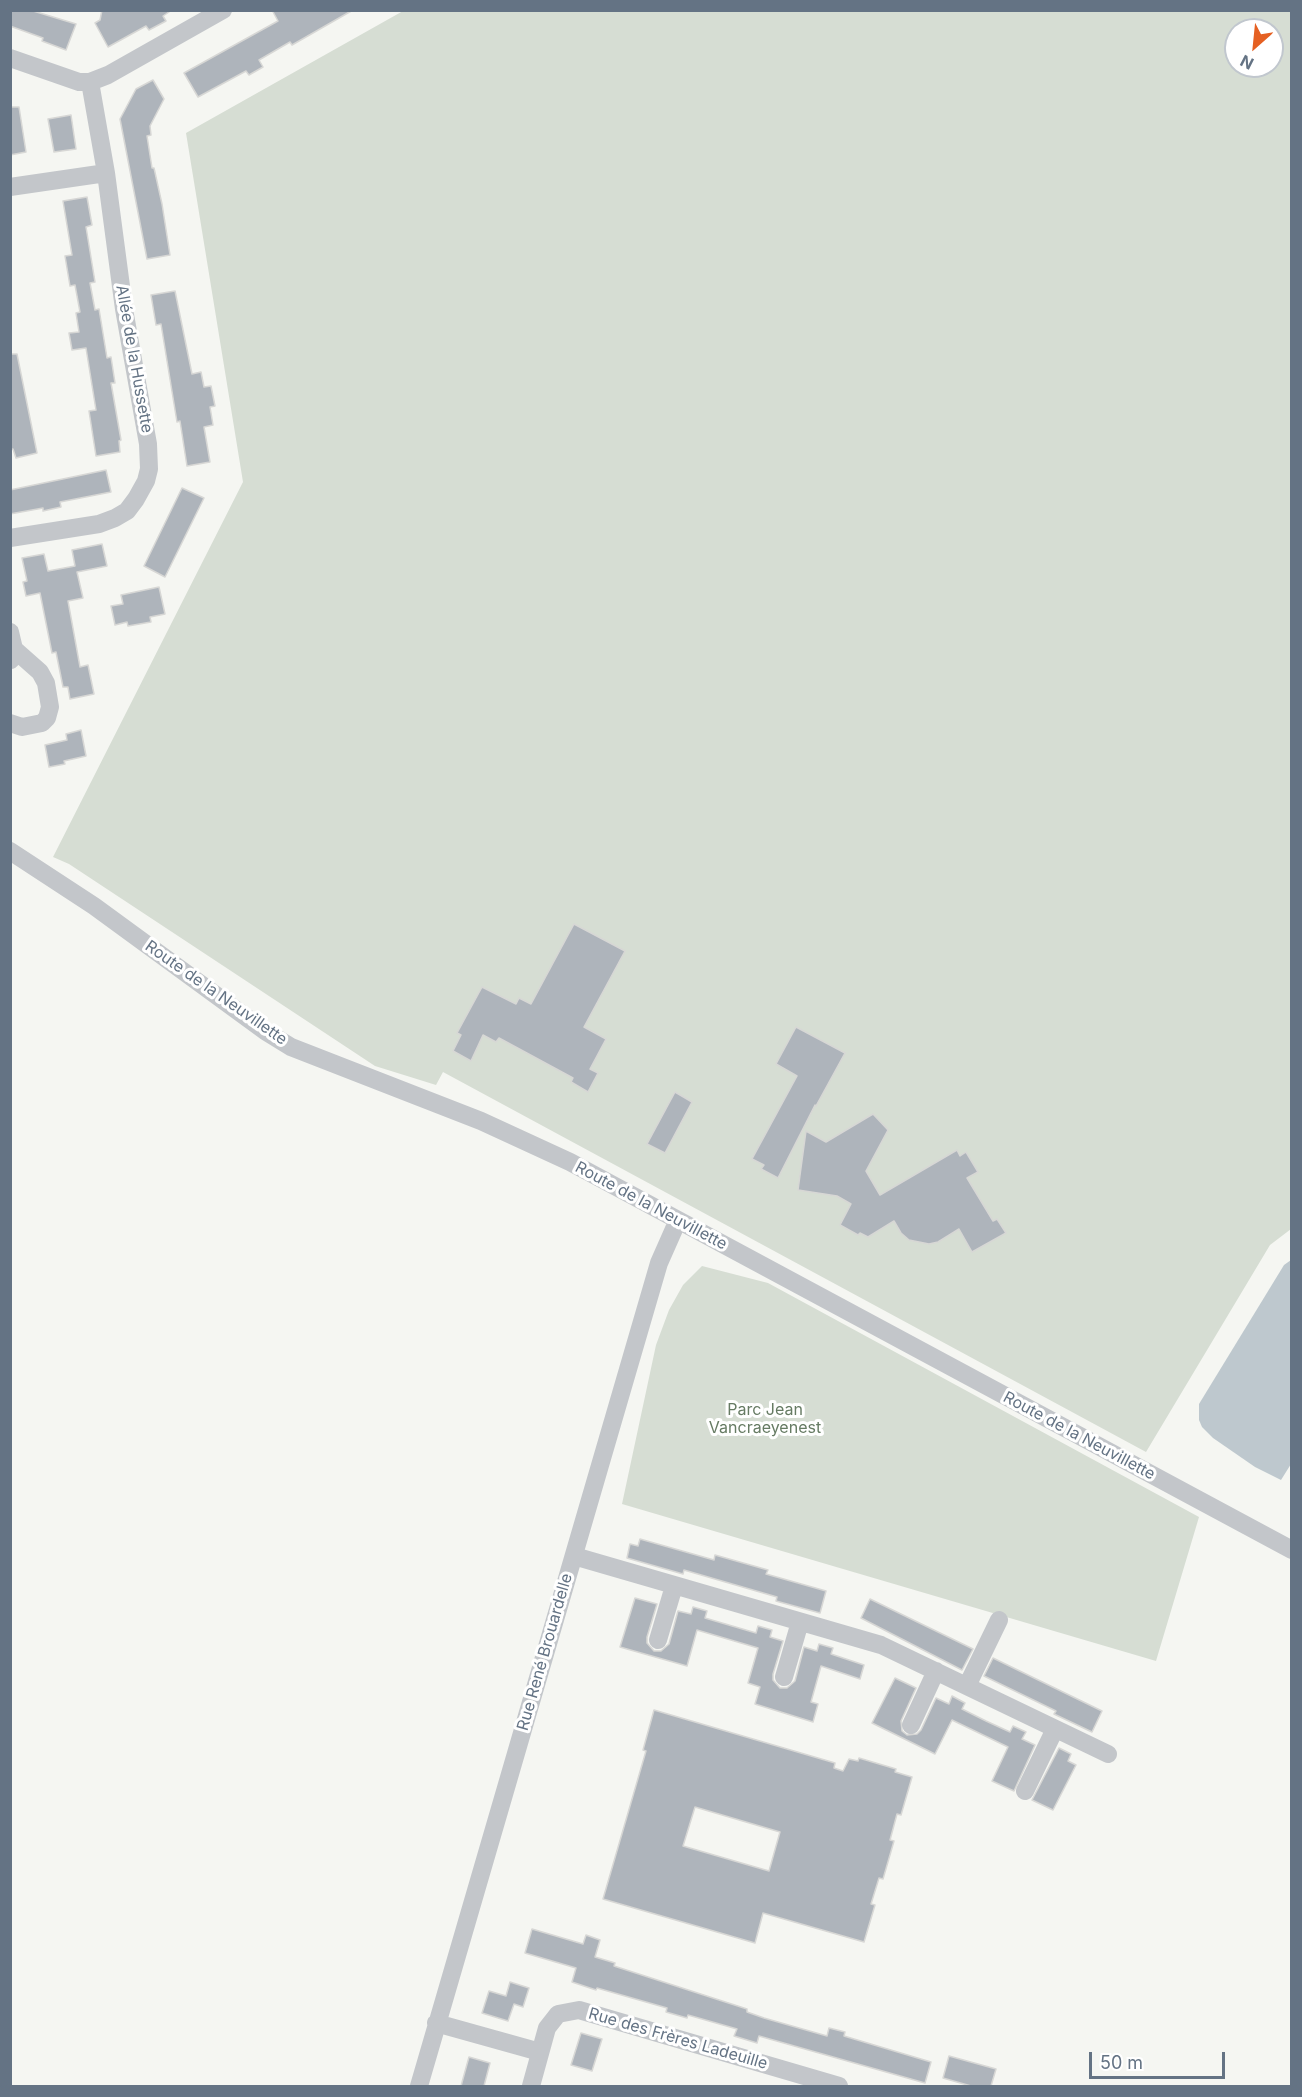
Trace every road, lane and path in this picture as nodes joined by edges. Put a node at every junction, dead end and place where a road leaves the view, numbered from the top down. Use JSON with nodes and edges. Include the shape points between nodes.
{"nodes":[{"id":1,"x":224,"y":10,"type":"edge"},
{"id":2,"x":10,"y":58,"type":"edge"},
{"id":3,"x":90,"y":82,"type":"junction"},
{"id":4,"x":106,"y":173,"type":"junction"},
{"id":5,"x":10,"y":187,"type":"edge"},
{"id":6,"x":10,"y":538,"type":"edge"},
{"id":7,"x":12,"y":648,"type":"edge"},
{"id":8,"x":10,"y":723,"type":"edge"},
{"id":9,"x":13,"y":854,"type":"edge"},
{"id":10,"x":678,"y":1221,"type":"junction"},
{"id":11,"x":1292,"y":1550,"type":"edge"},
{"id":12,"x":574,"y":1556,"type":"junction"},
{"id":13,"x":674,"y":1586,"type":"junction"},
{"id":14,"x":999,"y":1620,"type":"dead end"},
{"id":15,"x":800,"y":1622,"type":"junction"},
{"id":16,"x":658,"y":1640,"type":"dead end"},
{"id":17,"x":936,"y":1671,"type":"junction"},
{"id":18,"x":784,"y":1677,"type":"dead end"},
{"id":19,"x":967,"y":1686,"type":"junction"},
{"id":20,"x":911,"y":1725,"type":"dead end"},
{"id":21,"x":1055,"y":1729,"type":"junction"},
{"id":22,"x":1108,"y":1754,"type":"dead end"},
{"id":23,"x":1025,"y":1791,"type":"dead end"},
{"id":24,"x":436,"y":2023,"type":"junction"},
{"id":25,"x":540,"y":2052,"type":"junction"},
{"id":26,"x":419,"y":2086,"type":"edge"},
{"id":27,"x":531,"y":2086,"type":"edge"},
{"id":28,"x":839,"y":2086,"type":"edge"}],
"edges":[{"from":1,"to":3,"type":"street"},
{"from":2,"to":3,"type":"street","via":[[79,82]]},
{"from":3,"to":4,"type":"street","name":"Allée de la Hussette"},
{"from":4,"to":5,"type":"street"},
{"from":4,"to":6,"type":"street","name":"Allée de la Hussette","via":[[124,309],[148,444],[147,475],[136,499],[116,518]]},
{"from":7,"to":8,"type":"street","via":[[40,672],[50,707],[42,723],[22,727]]},
{"from":9,"to":10,"type":"street","name":"Route de la Neuvillette","via":[[94,906],[291,1047],[481,1121],[570,1162]]},
{"from":10,"to":11,"type":"street","name":"Route de la Neuvillette"},
{"from":10,"to":12,"type":"street","name":"Rue René Brouardelle","via":[[659,1263]]},
{"from":12,"to":13,"type":"street"},
{"from":12,"to":24,"type":"street","name":"Rue René Brouardelle"},
{"from":13,"to":15,"type":"street"},
{"from":13,"to":16,"type":"street"},
{"from":14,"to":19,"type":"street"},
{"from":15,"to":17,"type":"street","via":[[881,1645]]},
{"from":15,"to":18,"type":"street"},
{"from":17,"to":19,"type":"street"},
{"from":17,"to":20,"type":"street"},
{"from":19,"to":21,"type":"street"},
{"from":21,"to":22,"type":"street"},
{"from":21,"to":23,"type":"street"},
{"from":24,"to":25,"type":"street"},
{"from":24,"to":26,"type":"street","name":"Rue René Brouardelle"},
{"from":25,"to":27,"type":"street","name":"Rue des Frères Ladeuille"},
{"from":25,"to":28,"type":"street","name":"Rue des Frères Ladeuille","via":[[547,2028],[558,2014],[579,2010]]}]}
